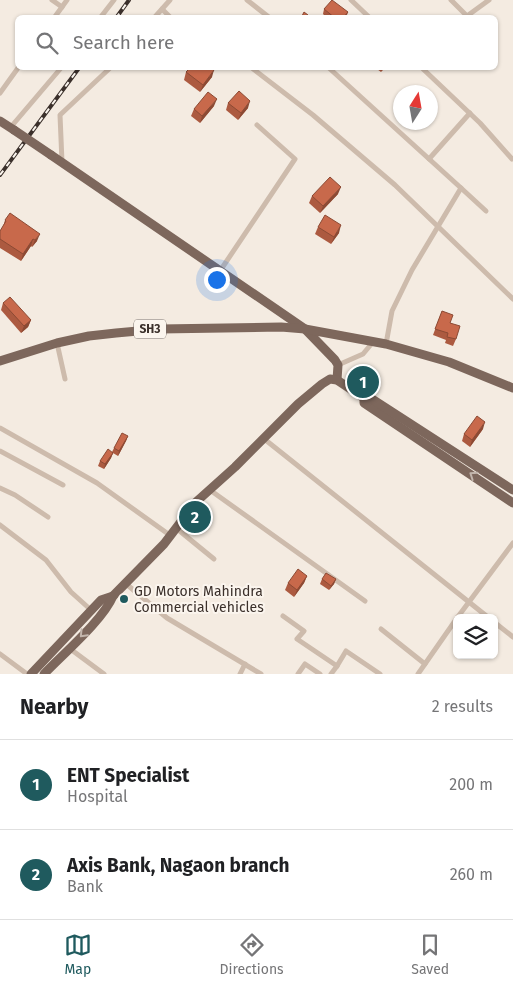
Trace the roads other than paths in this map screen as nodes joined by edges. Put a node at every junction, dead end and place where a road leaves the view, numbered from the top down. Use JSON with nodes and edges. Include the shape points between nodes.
{"nodes":[{"id":1,"x":52,"y":0,"type":"edge"},
{"id":2,"x":67,"y":0,"type":"edge"},
{"id":3,"x":114,"y":0,"type":"edge"},
{"id":4,"x":170,"y":0,"type":"edge"},
{"id":5,"x":247,"y":0,"type":"edge"},
{"id":6,"x":351,"y":0,"type":"edge"},
{"id":7,"x":451,"y":0,"type":"edge"},
{"id":8,"x":489,"y":0,"type":"edge"},
{"id":9,"x":62,"y":7,"type":"junction"},
{"id":10,"x":162,"y":8,"type":"junction"},
{"id":11,"x":56,"y":15,"type":"edge"},
{"id":12,"x":102,"y":15,"type":"edge"},
{"id":13,"x":156,"y":15,"type":"edge"},
{"id":14,"x":168,"y":15,"type":"edge"},
{"id":15,"x":266,"y":15,"type":"edge"},
{"id":16,"x":367,"y":15,"type":"edge"},
{"id":17,"x":466,"y":15,"type":"edge"},
{"id":18,"x":468,"y":15,"type":"edge"},
{"id":19,"x":17,"y":70,"type":"edge"},
{"id":20,"x":59,"y":70,"type":"edge"},
{"id":21,"x":108,"y":70,"type":"edge"},
{"id":22,"x":255,"y":70,"type":"edge"},
{"id":23,"x":331,"y":70,"type":"edge"},
{"id":24,"x":424,"y":70,"type":"edge"},
{"id":25,"x":0,"y":93,"type":"edge"},
{"id":26,"x":470,"y":113,"type":"junction"},
{"id":27,"x":0,"y":121,"type":"edge"},
{"id":28,"x":257,"y":125,"type":"dead end"},
{"id":29,"x":12,"y":129,"type":"junction"},
{"id":30,"x":429,"y":158,"type":"junction"},
{"id":31,"x":512,"y":160,"type":"edge"},
{"id":32,"x":62,"y":162,"type":"junction"},
{"id":33,"x":461,"y":188,"type":"junction"},
{"id":34,"x":486,"y":211,"type":"dead end"},
{"id":35,"x":438,"y":226,"type":"junction"},
{"id":36,"x":220,"y":271,"type":"junction"},
{"id":37,"x":513,"y":299,"type":"edge"},
{"id":38,"x":304,"y":329,"type":"junction"},
{"id":39,"x":373,"y":342,"type":"junction"},
{"id":40,"x":57,"y":343,"type":"junction"},
{"id":41,"x":386,"y":344,"type":"junction"},
{"id":42,"x":0,"y":361,"type":"edge"},
{"id":43,"x":338,"y":365,"type":"junction"},
{"id":44,"x":66,"y":379,"type":"dead end"},
{"id":45,"x":338,"y":380,"type":"junction"},
{"id":46,"x":513,"y":388,"type":"edge"},
{"id":47,"x":364,"y":398,"type":"junction"},
{"id":48,"x":0,"y":428,"type":"edge"},
{"id":49,"x":263,"y":438,"type":"junction"},
{"id":50,"x":0,"y":451,"type":"edge"},
{"id":51,"x":62,"y":485,"type":"dead end"},
{"id":52,"x":0,"y":488,"type":"edge"},
{"id":53,"x":210,"y":490,"type":"junction"},
{"id":54,"x":513,"y":490,"type":"edge"},
{"id":55,"x":513,"y":503,"type":"edge"},
{"id":56,"x":48,"y":517,"type":"dead end"},
{"id":57,"x":0,"y":525,"type":"edge"},
{"id":58,"x":173,"y":532,"type":"junction"},
{"id":59,"x":513,"y":543,"type":"edge"},
{"id":60,"x":214,"y":559,"type":"dead end"},
{"id":61,"x":125,"y":583,"type":"junction"},
{"id":62,"x":112,"y":596,"type":"junction"},
{"id":63,"x":365,"y":601,"type":"dead end"},
{"id":64,"x":468,"y":601,"type":"junction"},
{"id":65,"x":91,"y":610,"type":"junction"},
{"id":66,"x":460,"y":614,"type":"edge"},
{"id":67,"x":484,"y":614,"type":"edge"},
{"id":68,"x":282,"y":616,"type":"dead end"},
{"id":69,"x":453,"y":624,"type":"edge"},
{"id":70,"x":498,"y":625,"type":"edge"},
{"id":71,"x":381,"y":629,"type":"dead end"},
{"id":72,"x":513,"y":637,"type":"edge"},
{"id":73,"x":69,"y":648,"type":"junction"},
{"id":74,"x":0,"y":654,"type":"edge"},
{"id":75,"x":246,"y":664,"type":"junction"},
{"id":76,"x":425,"y":664,"type":"junction"},
{"id":77,"x":337,"y":666,"type":"junction"},
{"id":78,"x":27,"y":674,"type":"edge"},
{"id":79,"x":31,"y":674,"type":"edge"},
{"id":80,"x":44,"y":674,"type":"edge"},
{"id":81,"x":104,"y":674,"type":"edge"},
{"id":82,"x":240,"y":674,"type":"edge"},
{"id":83,"x":261,"y":674,"type":"edge"},
{"id":84,"x":298,"y":674,"type":"edge"},
{"id":85,"x":320,"y":674,"type":"edge"},
{"id":86,"x":331,"y":674,"type":"edge"},
{"id":87,"x":380,"y":674,"type":"edge"},
{"id":88,"x":419,"y":674,"type":"edge"}],
"edges":[{"from":1,"to":9,"type":"street"},
{"from":2,"to":9,"type":"street"},
{"from":3,"to":12,"type":"street"},
{"from":4,"to":10,"type":"street"},
{"from":5,"to":15,"type":"street"},
{"from":6,"to":16,"type":"street"},
{"from":7,"to":17,"type":"street"},
{"from":8,"to":18,"type":"street"},
{"from":9,"to":11,"type":"street"},
{"from":10,"to":13,"type":"street"},
{"from":10,"to":14,"type":"street"},
{"from":19,"to":25,"type":"street"},
{"from":20,"to":29,"type":"street"},
{"from":21,"to":32,"type":"street","via":[[60,115]]},
{"from":22,"to":35,"type":"street","via":[[334,132]]},
{"from":23,"to":30,"type":"street"},
{"from":24,"to":26,"type":"street"},
{"from":26,"to":30,"type":"street"},
{"from":26,"to":31,"type":"street"},
{"from":27,"to":29,"type":"main road"},
{"from":28,"to":36,"type":"street","via":[[295,159]]},
{"from":29,"to":32,"type":"main road","bridge":true},
{"from":30,"to":33,"type":"street"},
{"from":32,"to":36,"type":"main road"},
{"from":33,"to":34,"type":"street"},
{"from":33,"to":35,"type":"street"},
{"from":35,"to":37,"type":"street"},
{"from":35,"to":41,"type":"street","via":[[392,311]]},
{"from":36,"to":38,"type":"main road"},
{"from":38,"to":39,"type":"main road","number":"SH3"},
{"from":38,"to":40,"type":"main road","number":"SH3","via":[[160,328]]},
{"from":38,"to":43,"type":"main road","via":[[332,355]]},
{"from":39,"to":41,"type":"main road","number":"SH3"},
{"from":39,"to":43,"type":"street","via":[[364,354]]},
{"from":40,"to":42,"type":"main road","number":"SH3"},
{"from":40,"to":44,"type":"street"},
{"from":41,"to":46,"type":"main road","number":"SH3","via":[[449,362]]},
{"from":43,"to":45,"type":"main road"},
{"from":45,"to":47,"type":"main road"},
{"from":45,"to":49,"type":"main road","via":[[322,384]]},
{"from":47,"to":54,"type":"main road","via":[[369,397]]},
{"from":55,"to":47,"type":"main road","one_way":true,"via":[[364,403]]},
{"from":48,"to":58,"type":"street"},
{"from":49,"to":53,"type":"main road"},
{"from":49,"to":64,"type":"street"},
{"from":50,"to":51,"type":"street"},
{"from":52,"to":56,"type":"street"},
{"from":53,"to":58,"type":"main road","via":[[196,502]]},
{"from":53,"to":63,"type":"street"},
{"from":57,"to":65,"type":"street","via":[[46,560],[77,600]]},
{"from":58,"to":60,"type":"street"},
{"from":58,"to":61,"type":"main road"},
{"from":59,"to":64,"type":"street"},
{"from":61,"to":62,"type":"main road"},
{"from":61,"to":75,"type":"street","via":[[167,618]]},
{"from":62,"to":65,"type":"main road","via":[[101,600]]},
{"from":62,"to":73,"type":"main road","one_way":true,"via":[[108,607]]},
{"from":64,"to":66,"type":"street"},
{"from":64,"to":67,"type":"street"},
{"from":65,"to":79,"type":"main road"},
{"from":68,"to":77,"type":"street","via":[[304,631],[297,639]]},
{"from":69,"to":76,"type":"street"},
{"from":70,"to":72,"type":"street"},
{"from":71,"to":76,"type":"street"},
{"from":73,"to":80,"type":"main road"},
{"from":73,"to":81,"type":"street"},
{"from":74,"to":78,"type":"street"},
{"from":75,"to":82,"type":"street"},
{"from":75,"to":83,"type":"street"},
{"from":76,"to":88,"type":"street"},
{"from":77,"to":86,"type":"street"},
{"from":77,"to":87,"type":"street","via":[[346,651]]},
{"from":84,"to":85,"type":"street","via":[[305,664]]}]}
